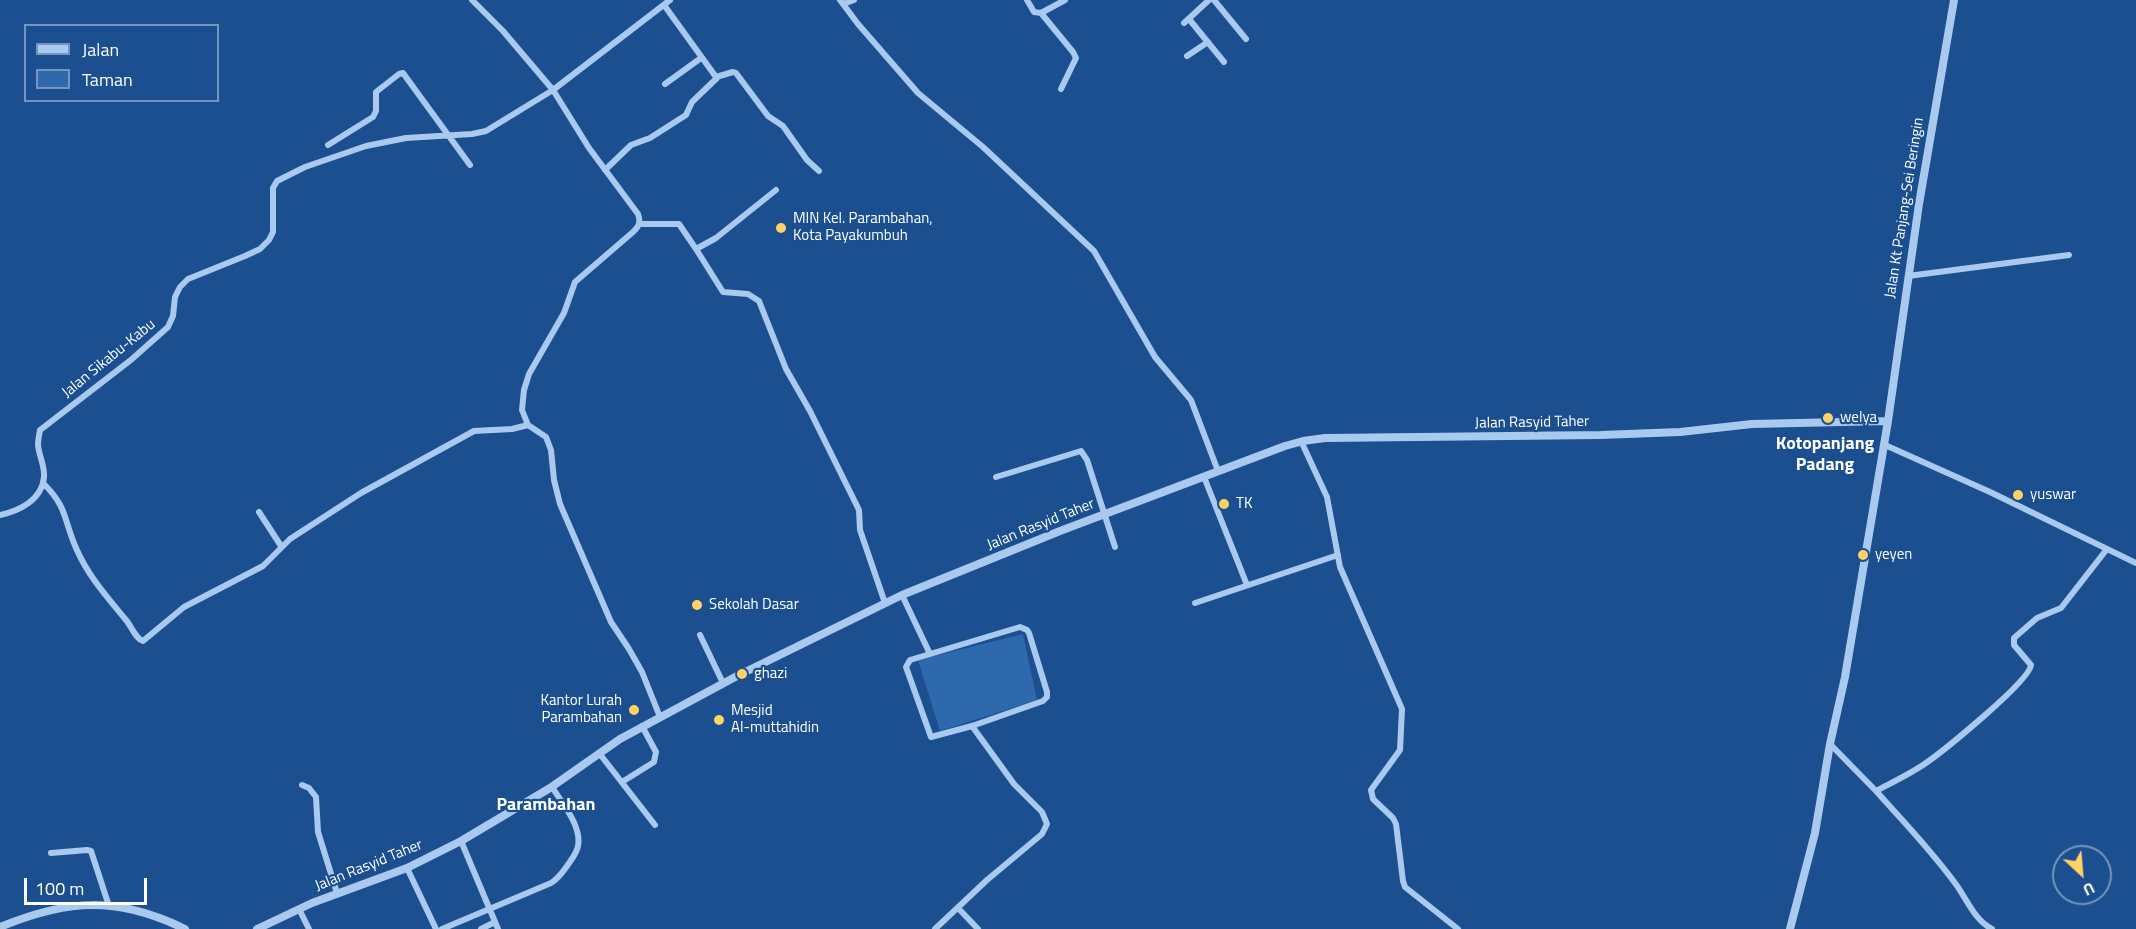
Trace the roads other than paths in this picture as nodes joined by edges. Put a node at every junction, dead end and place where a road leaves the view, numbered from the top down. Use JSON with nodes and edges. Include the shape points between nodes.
{"nodes":[{"id":1,"x":472,"y":0,"type":"edge"},
{"id":2,"x":670,"y":0,"type":"edge"},
{"id":3,"x":854,"y":0,"type":"edge"},
{"id":4,"x":1027,"y":0,"type":"edge"},
{"id":5,"x":1065,"y":0,"type":"edge"},
{"id":6,"x":1209,"y":0,"type":"edge"},
{"id":7,"x":1214,"y":0,"type":"edge"},
{"id":8,"x":1954,"y":0,"type":"edge"},
{"id":9,"x":842,"y":2,"type":"edge"},
{"id":10,"x":664,"y":5,"type":"junction"},
{"id":11,"x":1041,"y":13,"type":"junction"},
{"id":12,"x":1246,"y":39,"type":"dead end"},
{"id":13,"x":1208,"y":42,"type":"junction"},
{"id":14,"x":1187,"y":56,"type":"dead end"},
{"id":15,"x":701,"y":58,"type":"junction"},
{"id":16,"x":1224,"y":62,"type":"dead end"},
{"id":17,"x":717,"y":78,"type":"junction"},
{"id":18,"x":665,"y":84,"type":"dead end"},
{"id":19,"x":1061,"y":89,"type":"dead end"},
{"id":20,"x":553,"y":90,"type":"junction"},
{"id":21,"x":446,"y":135,"type":"junction"},
{"id":22,"x":328,"y":145,"type":"dead end"},
{"id":23,"x":470,"y":165,"type":"dead end"},
{"id":24,"x":605,"y":170,"type":"junction"},
{"id":25,"x":819,"y":171,"type":"dead end"},
{"id":26,"x":776,"y":190,"type":"dead end"},
{"id":27,"x":639,"y":224,"type":"junction"},
{"id":28,"x":696,"y":249,"type":"junction"},
{"id":29,"x":2069,"y":255,"type":"dead end"},
{"id":30,"x":1908,"y":276,"type":"junction"},
{"id":31,"x":1888,"y":421,"type":"junction"},
{"id":32,"x":528,"y":424,"type":"junction"},
{"id":33,"x":1301,"y":441,"type":"junction"},
{"id":34,"x":1885,"y":445,"type":"junction"},
{"id":35,"x":1218,"y":471,"type":"junction"},
{"id":36,"x":996,"y":477,"type":"dead end"},
{"id":37,"x":1204,"y":477,"type":"junction"},
{"id":38,"x":43,"y":483,"type":"junction"},
{"id":39,"x":259,"y":512,"type":"dead end"},
{"id":40,"x":0,"y":515,"type":"edge"},
{"id":41,"x":1103,"y":515,"type":"junction"},
{"id":42,"x":281,"y":546,"type":"junction"},
{"id":43,"x":1115,"y":547,"type":"dead end"},
{"id":44,"x":2107,"y":549,"type":"junction"},
{"id":45,"x":1338,"y":555,"type":"junction"},
{"id":46,"x":2136,"y":563,"type":"edge"},
{"id":47,"x":1247,"y":585,"type":"junction"},
{"id":48,"x":902,"y":595,"type":"junction"},
{"id":49,"x":885,"y":603,"type":"junction"},
{"id":50,"x":1195,"y":603,"type":"dead end"},
{"id":51,"x":700,"y":635,"type":"dead end"},
{"id":52,"x":930,"y":654,"type":"junction"},
{"id":53,"x":723,"y":683,"type":"junction"},
{"id":54,"x":660,"y":717,"type":"junction"},
{"id":55,"x":642,"y":726,"type":"junction"},
{"id":56,"x":972,"y":726,"type":"junction"},
{"id":57,"x":1830,"y":744,"type":"junction"},
{"id":58,"x":599,"y":753,"type":"junction"},
{"id":59,"x":622,"y":782,"type":"junction"},
{"id":60,"x":302,"y":785,"type":"dead end"},
{"id":61,"x":552,"y":787,"type":"junction"},
{"id":62,"x":1876,"y":790,"type":"junction"},
{"id":63,"x":655,"y":825,"type":"dead end"},
{"id":64,"x":461,"y":841,"type":"junction"},
{"id":65,"x":51,"y":854,"type":"dead end"},
{"id":66,"x":407,"y":868,"type":"junction"},
{"id":67,"x":337,"y":893,"type":"junction"},
{"id":68,"x":109,"y":906,"type":"junction"},
{"id":69,"x":489,"y":908,"type":"junction"},
{"id":70,"x":958,"y":908,"type":"junction"},
{"id":71,"x":298,"y":909,"type":"junction"},
{"id":72,"x":497,"y":926,"type":"edge"},
{"id":73,"x":0,"y":927,"type":"edge"},
{"id":74,"x":185,"y":929,"type":"edge"},
{"id":75,"x":257,"y":929,"type":"edge"},
{"id":76,"x":309,"y":929,"type":"edge"},
{"id":77,"x":436,"y":929,"type":"edge"},
{"id":78,"x":442,"y":929,"type":"edge"},
{"id":79,"x":481,"y":929,"type":"edge"},
{"id":80,"x":935,"y":929,"type":"edge"},
{"id":81,"x":978,"y":929,"type":"edge"},
{"id":82,"x":1458,"y":929,"type":"edge"},
{"id":83,"x":1790,"y":929,"type":"edge"},
{"id":84,"x":1992,"y":929,"type":"edge"}],
"edges":[{"from":1,"to":20,"type":"street"},
{"from":2,"to":10,"type":"street","name":"Jalan Sikabu-Kabu"},
{"from":3,"to":9,"type":"street"},
{"from":4,"to":11,"type":"street","via":[[1034,12]]},
{"from":5,"to":11,"type":"street"},
{"from":6,"to":13,"type":"street","via":[[1186,21]]},
{"from":7,"to":12,"type":"street"},
{"from":8,"to":30,"type":"street","name":"Jalan Kt Panjang-Sei Beringin"},
{"from":9,"to":35,"type":"street","via":[[918,93],[1094,251],[1155,357],[1191,400]]},
{"from":10,"to":15,"type":"street"},
{"from":10,"to":20,"type":"street","name":"Jalan Sikabu-Kabu"},
{"from":11,"to":19,"type":"street","via":[[1076,58]]},
{"from":13,"to":14,"type":"street"},
{"from":13,"to":16,"type":"street"},
{"from":15,"to":17,"type":"street"},
{"from":15,"to":18,"type":"street"},
{"from":17,"to":24,"type":"street","via":[[692,102],[686,115],[631,145]]},
{"from":17,"to":25,"type":"street","via":[[736,73],[768,116],[783,126]]},
{"from":20,"to":21,"type":"street","name":"Jalan Sikabu-Kabu","via":[[486,131]]},
{"from":20,"to":24,"type":"street"},
{"from":21,"to":22,"type":"street","via":[[401,73],[376,92],[373,117]]},
{"from":21,"to":23,"type":"street"},
{"from":21,"to":38,"type":"street","name":"Jalan Sikabu-Kabu","via":[[366,146],[277,181],[273,188],[273,232],[269,240],[260,249],[188,279],[175,297],[168,327],[40,430]]},
{"from":24,"to":27,"type":"street","via":[[638,214]]},
{"from":26,"to":28,"type":"street","via":[[716,238]]},
{"from":27,"to":28,"type":"street","via":[[680,224]]},
{"from":27,"to":32,"type":"street","via":[[580,276],[571,289],[567,306],[529,374],[522,410]]},
{"from":28,"to":49,"type":"street","via":[[723,292],[748,294],[759,302],[786,369],[859,510],[860,530]]},
{"from":29,"to":30,"type":"street"},
{"from":30,"to":31,"type":"street","name":"Jalan Kt Panjang-Sei Beringin"},
{"from":31,"to":33,"type":"street","name":"Jalan Rasyid Taher","via":[[1752,424],[1624,434]]},
{"from":31,"to":34,"type":"street"},
{"from":32,"to":42,"type":"street","via":[[474,431],[361,493]]},
{"from":32,"to":54,"type":"street","via":[[546,437],[560,504],[611,622],[642,672]]},
{"from":33,"to":35,"type":"street","name":"Jalan Rasyid Taher"},
{"from":33,"to":45,"type":"street","via":[[1327,497]]},
{"from":34,"to":44,"type":"street"},
{"from":34,"to":57,"type":"street"},
{"from":35,"to":37,"type":"street","name":"Jalan Rasyid Taher"},
{"from":36,"to":41,"type":"street","via":[[1081,452],[1099,494]]},
{"from":37,"to":41,"type":"street","name":"Jalan Rasyid Taher"},
{"from":37,"to":47,"type":"street"},
{"from":38,"to":40,"type":"street","via":[[33,500]]},
{"from":38,"to":42,"type":"street","via":[[61,504],[89,572],[140,641],[184,607],[263,566]]},
{"from":39,"to":42,"type":"street"},
{"from":41,"to":43,"type":"street"},
{"from":41,"to":48,"type":"street","name":"Jalan Rasyid Taher"},
{"from":44,"to":46,"type":"street"},
{"from":44,"to":62,"type":"street","via":[[2061,608],[2037,618],[2014,638],[2014,645],[2031,667],[2014,687],[1925,764]]},
{"from":45,"to":47,"type":"street"},
{"from":45,"to":82,"type":"street","via":[[1403,713],[1400,750],[1372,786],[1372,796],[1396,824],[1405,887]]},
{"from":47,"to":50,"type":"street"},
{"from":48,"to":49,"type":"street","name":"Jalan Rasyid Taher"},
{"from":48,"to":52,"type":"street"},
{"from":49,"to":53,"type":"street","name":"Jalan Rasyid Taher"},
{"from":51,"to":53,"type":"street"},
{"from":52,"to":56,"type":"street","via":[[910,660],[906,667],[930,736]]},
{"from":52,"to":56,"type":"street","via":[[1020,627],[1028,631],[1047,698]]},
{"from":53,"to":54,"type":"street","name":"Jalan Rasyid Taher"},
{"from":54,"to":55,"type":"street","name":"Jalan Rasyid Taher"},
{"from":55,"to":58,"type":"street","name":"Jalan Rasyid Taher"},
{"from":55,"to":59,"type":"street","via":[[656,758]]},
{"from":56,"to":70,"type":"street","via":[[1014,784],[1042,812],[1047,824],[1042,834]]},
{"from":57,"to":62,"type":"street"},
{"from":57,"to":83,"type":"street","via":[[1815,833]]},
{"from":58,"to":59,"type":"street"},
{"from":58,"to":61,"type":"street","name":"Jalan Rasyid Taher"},
{"from":59,"to":63,"type":"street"},
{"from":60,"to":67,"type":"street","via":[[316,797],[318,832]]},
{"from":61,"to":64,"type":"street","name":"Jalan Rasyid Taher"},
{"from":61,"to":69,"type":"street","via":[[577,829],[577,850],[555,881]]},
{"from":62,"to":84,"type":"street","via":[[1929,850],[1982,924]]},
{"from":64,"to":66,"type":"street","name":"Jalan Rasyid Taher"},
{"from":64,"to":69,"type":"street"},
{"from":65,"to":68,"type":"street","via":[[91,851]]},
{"from":66,"to":67,"type":"street","name":"Jalan Rasyid Taher"},
{"from":66,"to":77,"type":"street"},
{"from":67,"to":71,"type":"street","name":"Jalan Rasyid Taher"},
{"from":68,"to":73,"type":"street","via":[[60,907]]},
{"from":68,"to":74,"type":"street","via":[[160,918]]},
{"from":69,"to":72,"type":"street"},
{"from":69,"to":78,"type":"street"},
{"from":70,"to":80,"type":"street"},
{"from":70,"to":81,"type":"street"},
{"from":71,"to":75,"type":"street","name":"Jalan Rasyid Taher"},
{"from":71,"to":76,"type":"street"},
{"from":72,"to":79,"type":"street"}]}
